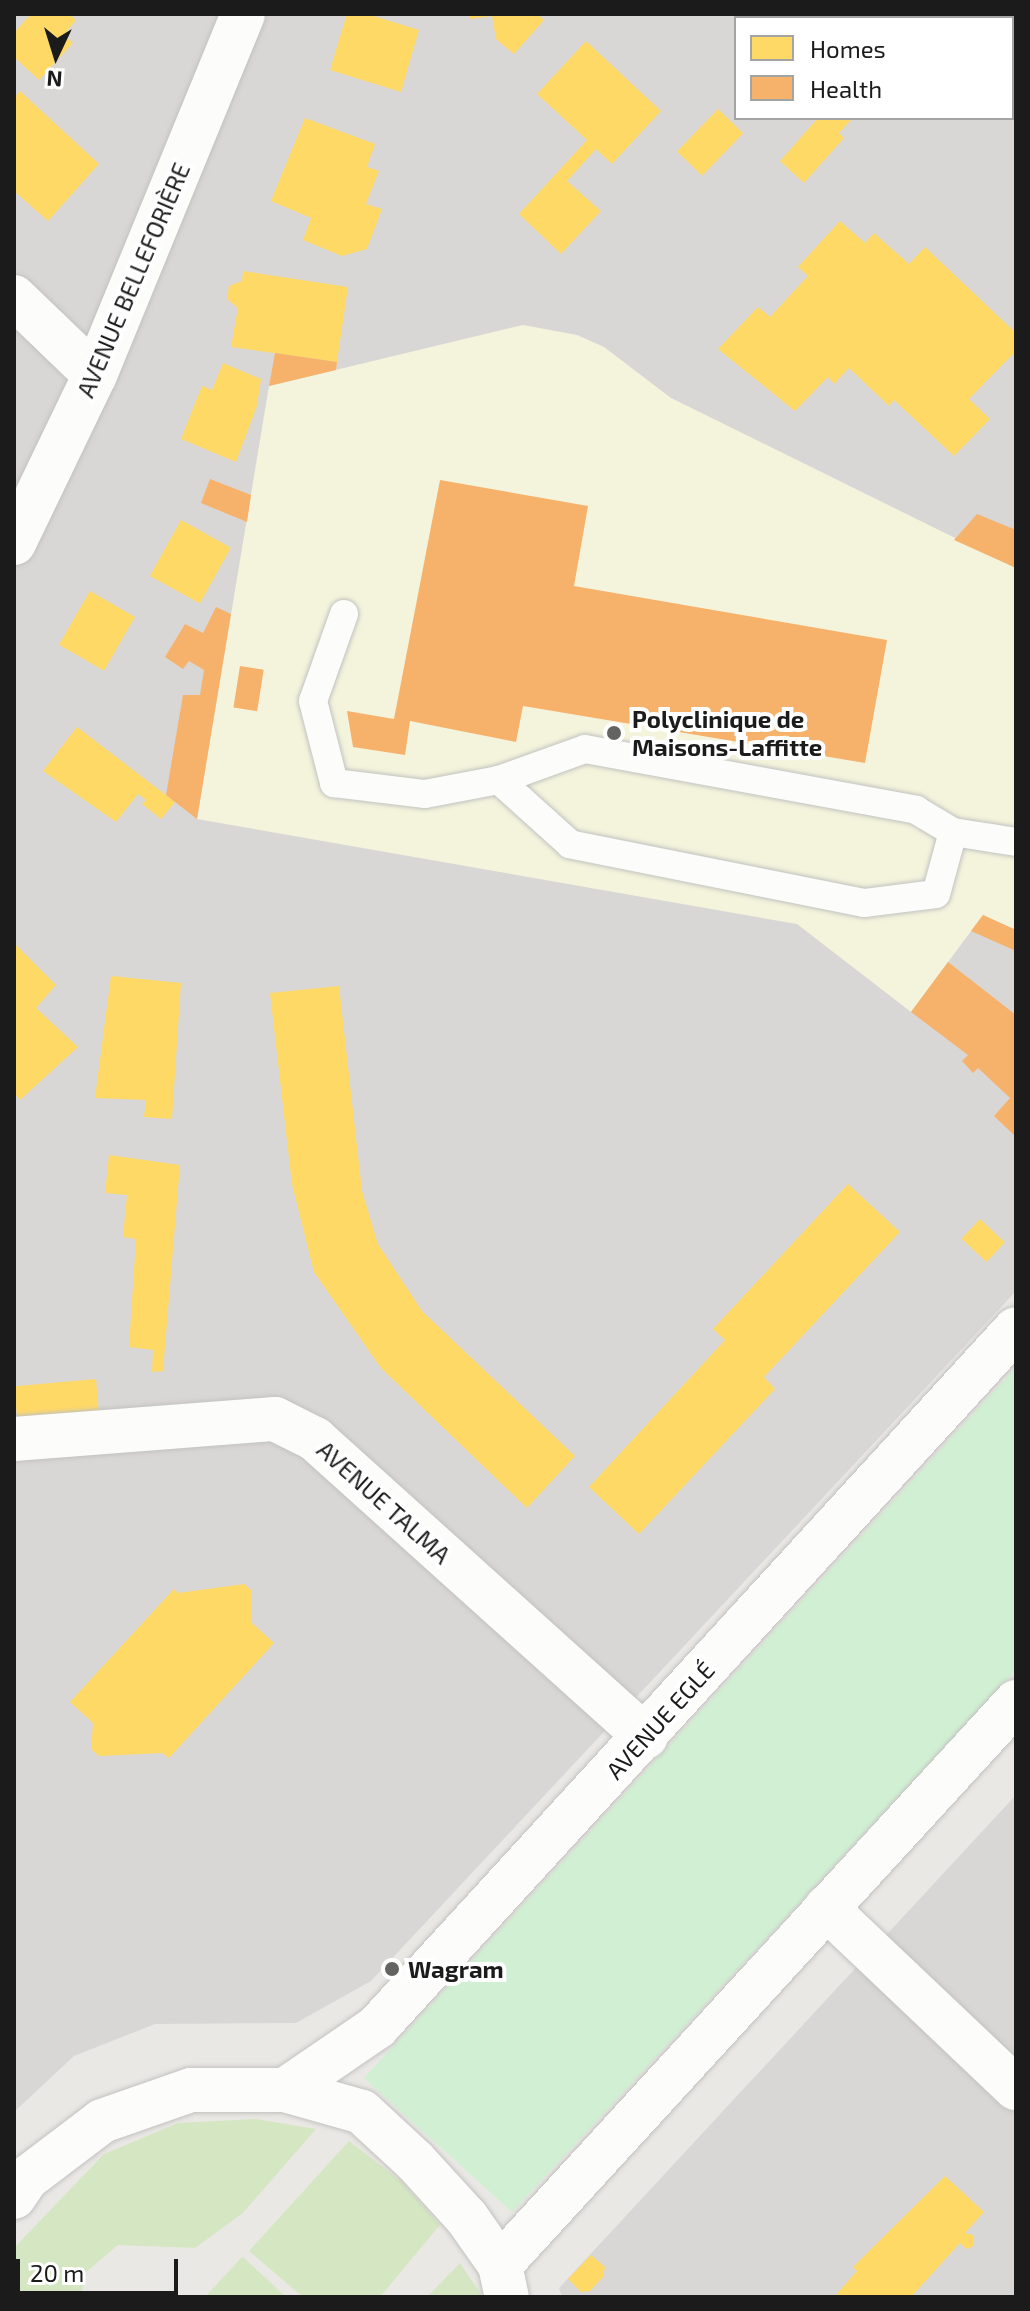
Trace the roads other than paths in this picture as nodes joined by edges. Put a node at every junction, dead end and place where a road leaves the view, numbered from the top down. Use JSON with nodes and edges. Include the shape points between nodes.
{"nodes":[{"id":1,"x":243,"y":14,"type":"edge"},
{"id":2,"x":14,"y":297,"type":"edge"},
{"id":3,"x":95,"y":375,"type":"junction"},
{"id":4,"x":14,"y":543,"type":"edge"},
{"id":5,"x":344,"y":614,"type":"dead end"},
{"id":6,"x":499,"y":780,"type":"junction"},
{"id":7,"x":953,"y":832,"type":"junction"},
{"id":8,"x":1016,"y":842,"type":"edge"},
{"id":9,"x":1016,"y":1329,"type":"edge"},
{"id":10,"x":14,"y":1439,"type":"edge"},
{"id":11,"x":1016,"y":1702,"type":"edge"},
{"id":12,"x":646,"y":1737,"type":"junction"},
{"id":13,"x":826,"y":1908,"type":"junction"},
{"id":14,"x":1016,"y":2088,"type":"edge"},
{"id":15,"x":285,"y":2090,"type":"junction"},
{"id":16,"x":18,"y":2180,"type":"edge"},
{"id":17,"x":503,"y":2281,"type":"edge"}],
"edges":[{"from":1,"to":3,"type":"street","name":"AVENUE BELLEFORIÈRE"},
{"from":2,"to":3,"type":"street"},
{"from":3,"to":4,"type":"street","name":"AVENUE BELLEFORIÈRE"},
{"from":5,"to":6,"type":"lane","via":[[313,701],[334,783],[425,794]]},
{"from":6,"to":7,"type":"lane","via":[[585,749],[916,810]]},
{"from":6,"to":7,"type":"lane","via":[[570,844],[864,903],[936,894]]},
{"from":7,"to":8,"type":"lane"},
{"from":9,"to":12,"type":"street","name":"AVENUE EGLÉ"},
{"from":10,"to":12,"type":"street","name":"AVENUE TALMA","via":[[275,1419],[315,1439]]},
{"from":11,"to":13,"type":"street"},
{"from":12,"to":15,"type":"street","name":"AVENUE EGLÉ","via":[[377,2027]]},
{"from":13,"to":14,"type":"street"},
{"from":13,"to":17,"type":"street"},
{"from":15,"to":16,"type":"street","via":[[191,2090],[102,2121]]},
{"from":15,"to":17,"type":"street","via":[[362,2112],[467,2218]]}]}
